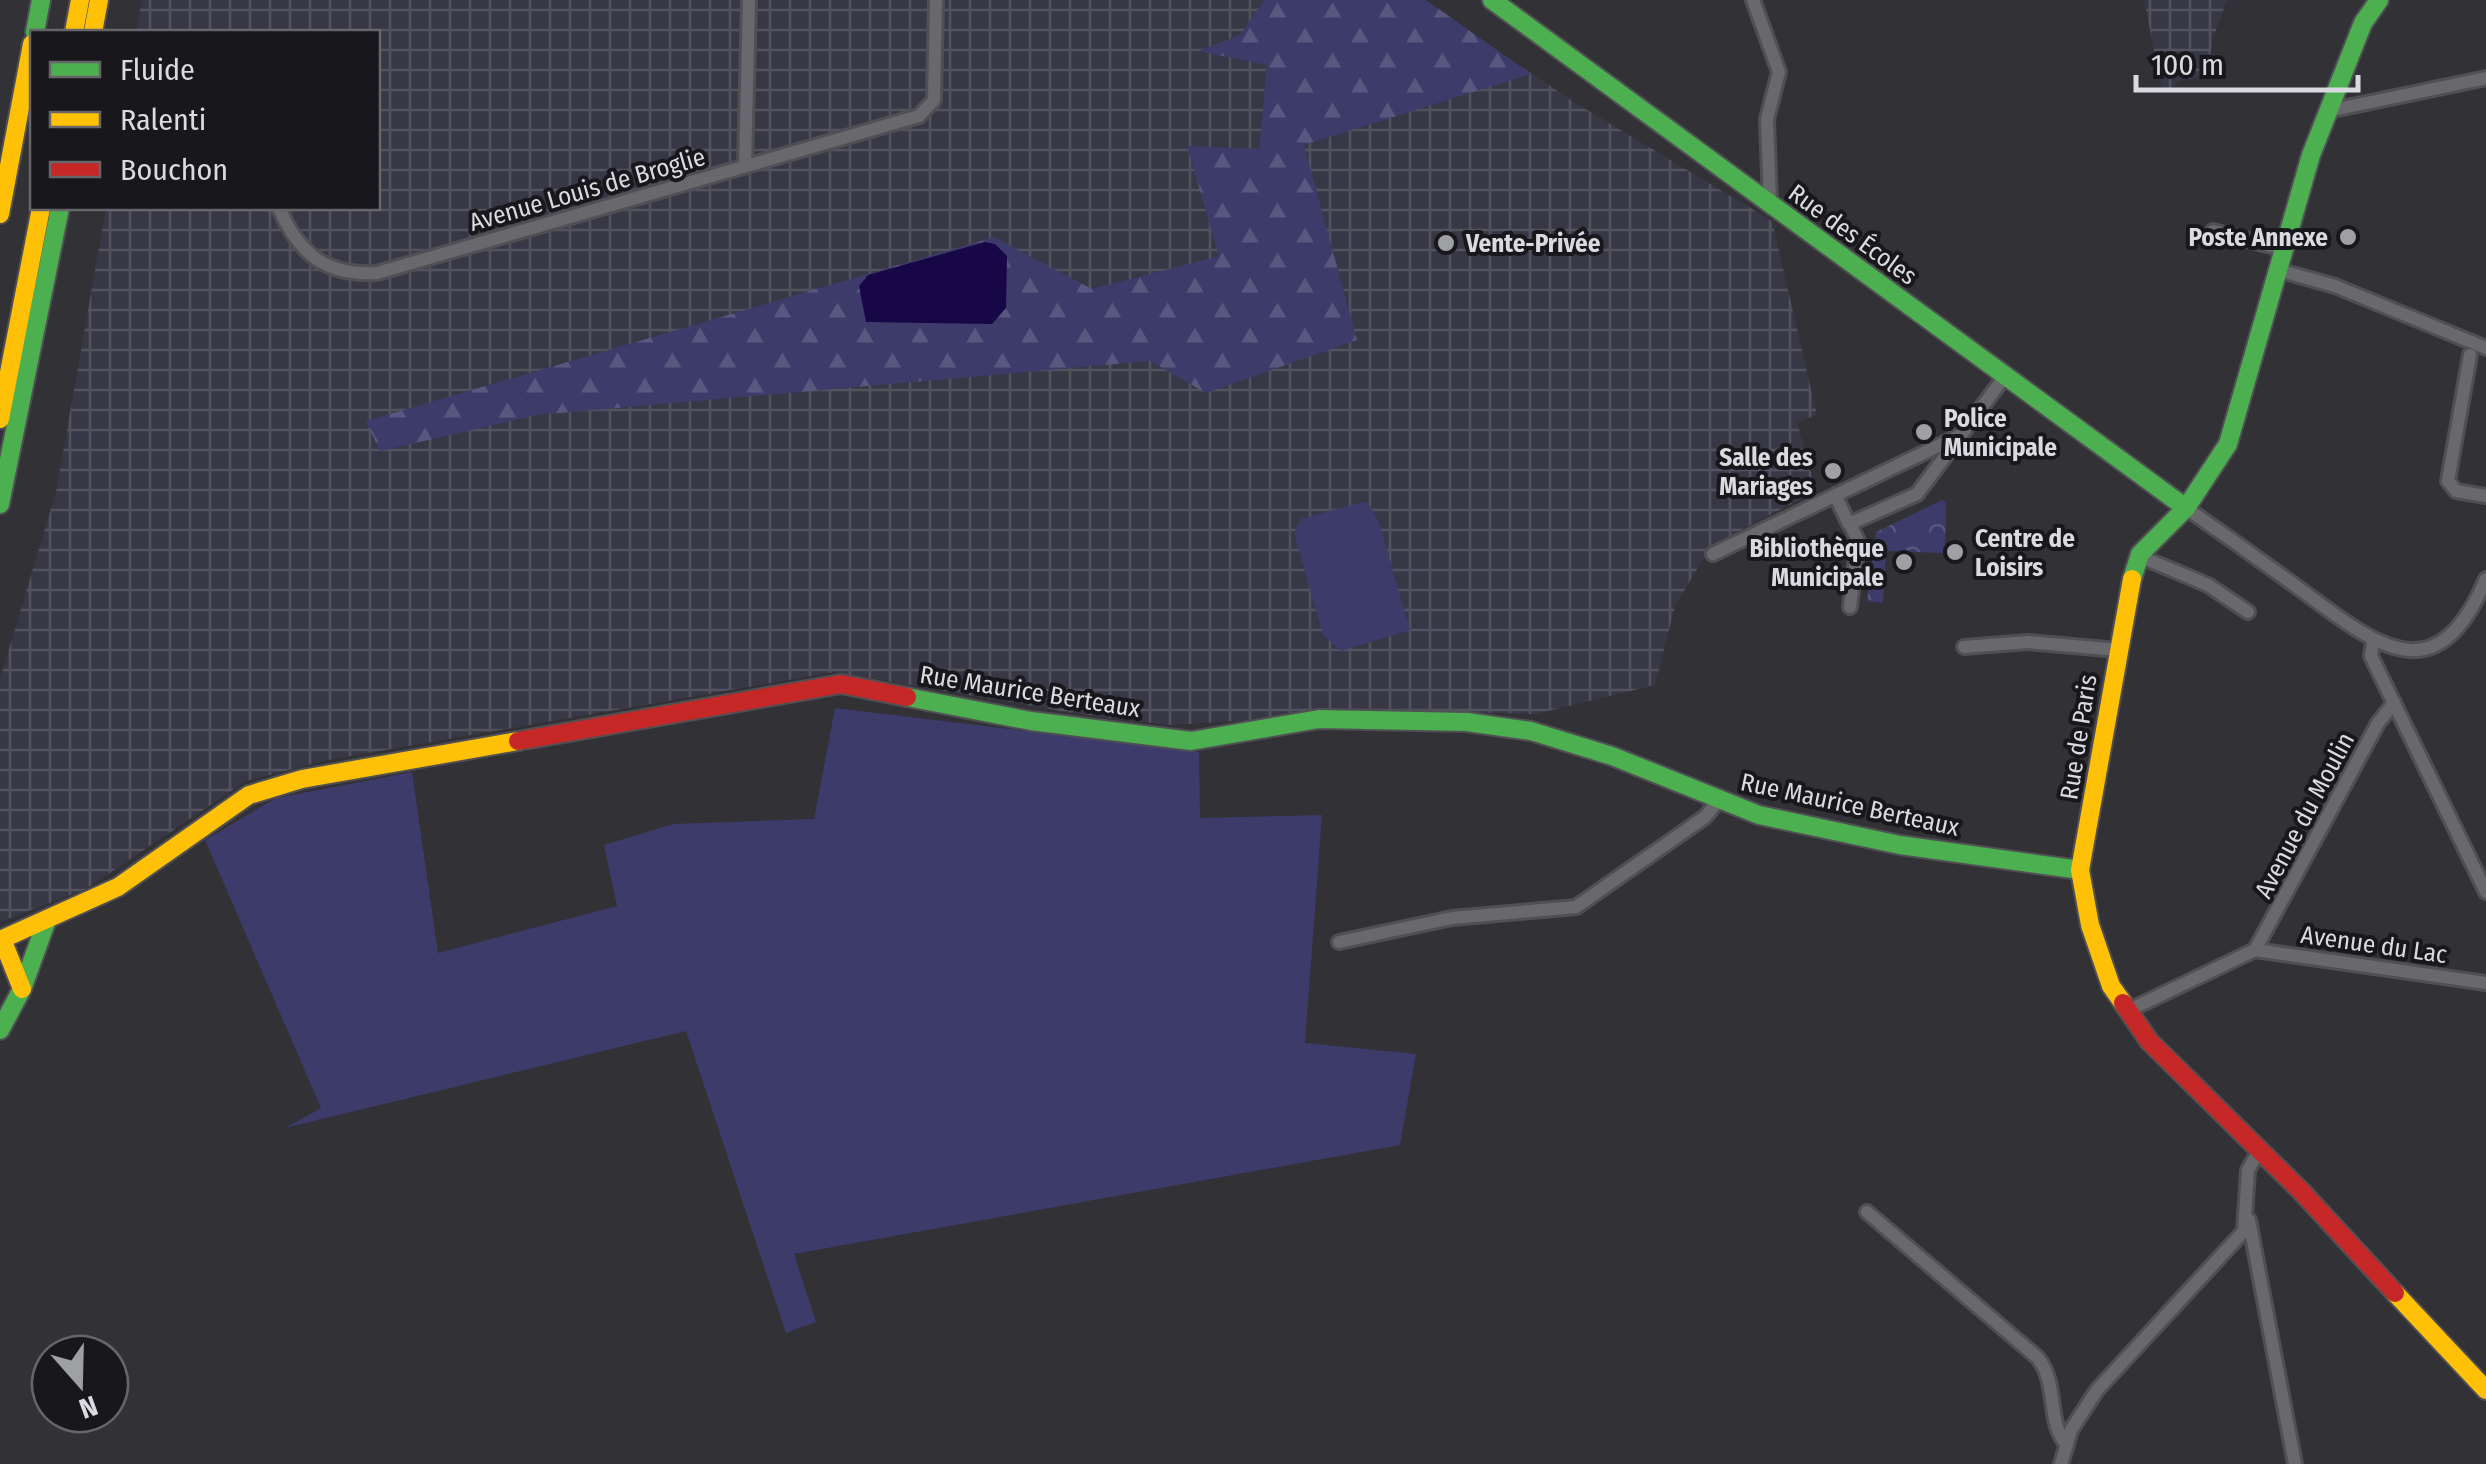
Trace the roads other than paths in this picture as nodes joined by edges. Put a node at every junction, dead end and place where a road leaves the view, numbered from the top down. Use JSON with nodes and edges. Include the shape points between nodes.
{"nodes":[{"id":1,"x":41,"y":0,"type":"edge"},
{"id":2,"x":80,"y":0,"type":"edge"},
{"id":3,"x":99,"y":0,"type":"edge"},
{"id":4,"x":749,"y":0,"type":"edge"},
{"id":5,"x":936,"y":0,"type":"edge"},
{"id":6,"x":1492,"y":0,"type":"edge"},
{"id":7,"x":1753,"y":0,"type":"edge"},
{"id":8,"x":2379,"y":0,"type":"edge"},
{"id":9,"x":35,"y":30,"type":"edge"},
{"id":10,"x":74,"y":30,"type":"edge"},
{"id":11,"x":93,"y":30,"type":"edge"},
{"id":12,"x":30,"y":55,"type":"edge"},
{"id":13,"x":2486,"y":78,"type":"edge"},
{"id":14,"x":2328,"y":112,"type":"junction"},
{"id":15,"x":745,"y":166,"type":"junction"},
{"id":16,"x":1770,"y":204,"type":"junction"},
{"id":17,"x":41,"y":210,"type":"edge"},
{"id":18,"x":60,"y":210,"type":"edge"},
{"id":19,"x":280,"y":210,"type":"edge"},
{"id":20,"x":0,"y":214,"type":"edge"},
{"id":21,"x":2213,"y":230,"type":"dead end"},
{"id":22,"x":2283,"y":250,"type":"junction"},
{"id":23,"x":2278,"y":270,"type":"junction"},
{"id":24,"x":2486,"y":348,"type":"edge"},
{"id":25,"x":2470,"y":355,"type":"dead end"},
{"id":26,"x":2006,"y":376,"type":"junction"},
{"id":27,"x":0,"y":418,"type":"edge"},
{"id":28,"x":1961,"y":434,"type":"junction"},
{"id":29,"x":1835,"y":495,"type":"junction"},
{"id":30,"x":2486,"y":496,"type":"edge"},
{"id":31,"x":0,"y":504,"type":"edge"},
{"id":32,"x":2186,"y":508,"type":"junction"},
{"id":33,"x":1850,"y":524,"type":"junction"},
{"id":34,"x":1714,"y":554,"type":"dead end"},
{"id":35,"x":2139,"y":556,"type":"junction"},
{"id":36,"x":2486,"y":579,"type":"edge"},
{"id":37,"x":1850,"y":608,"type":"dead end"},
{"id":38,"x":2472,"y":610,"type":"junction"},
{"id":39,"x":2248,"y":612,"type":"dead end"},
{"id":40,"x":2486,"y":619,"type":"edge"},
{"id":41,"x":2373,"y":643,"type":"junction"},
{"id":42,"x":1964,"y":647,"type":"dead end"},
{"id":43,"x":2118,"y":650,"type":"junction"},
{"id":44,"x":2394,"y":703,"type":"junction"},
{"id":45,"x":1718,"y":801,"type":"junction"},
{"id":46,"x":2080,"y":870,"type":"junction"},
{"id":47,"x":2486,"y":892,"type":"edge"},
{"id":48,"x":47,"y":920,"type":"junction"},
{"id":49,"x":1,"y":940,"type":"edge"},
{"id":50,"x":1338,"y":942,"type":"dead end"},
{"id":51,"x":2255,"y":950,"type":"junction"},
{"id":52,"x":2486,"y":984,"type":"edge"},
{"id":53,"x":22,"y":989,"type":"junction"},
{"id":54,"x":2127,"y":1011,"type":"junction"},
{"id":55,"x":0,"y":1030,"type":"edge"},
{"id":56,"x":2259,"y":1151,"type":"junction"},
{"id":57,"x":1867,"y":1212,"type":"dead end"},
{"id":58,"x":2248,"y":1218,"type":"junction"},
{"id":59,"x":2486,"y":1390,"type":"edge"},
{"id":60,"x":2067,"y":1445,"type":"junction"},
{"id":61,"x":2061,"y":1464,"type":"edge"},
{"id":62,"x":2294,"y":1464,"type":"edge"}],
"edges":[{"from":1,"to":9,"type":"street"},
{"from":2,"to":10,"type":"street"},
{"from":3,"to":11,"type":"street"},
{"from":4,"to":15,"type":"street"},
{"from":5,"to":15,"type":"street","name":"Avenue Louis de Broglie","via":[[932,107]]},
{"from":6,"to":16,"type":"street","name":"Rue des Écoles"},
{"from":7,"to":16,"type":"street","via":[[1779,72],[1768,120]]},
{"from":8,"to":14,"type":"street","name":"Rue de Paris"},
{"from":12,"to":20,"type":"street"},
{"from":13,"to":14,"type":"street"},
{"from":14,"to":22,"type":"street","name":"Rue de Paris"},
{"from":15,"to":19,"type":"street","name":"Avenue Louis de Broglie","via":[[377,273],[346,275],[320,263],[290,232]]},
{"from":16,"to":26,"type":"street","name":"Rue des Écoles"},
{"from":17,"to":27,"type":"street"},
{"from":18,"to":31,"type":"street"},
{"from":21,"to":22,"type":"street"},
{"from":22,"to":23,"type":"street","name":"Rue de Paris"},
{"from":23,"to":24,"type":"street","via":[[2335,286]]},
{"from":23,"to":32,"type":"street","name":"Rue de Paris","via":[[2228,444]]},
{"from":25,"to":30,"type":"street","via":[[2448,481],[2456,491]]},
{"from":26,"to":28,"type":"street"},
{"from":26,"to":32,"type":"street","name":"Rue des Écoles"},
{"from":28,"to":29,"type":"street"},
{"from":28,"to":33,"type":"street","via":[[1917,494]]},
{"from":29,"to":33,"type":"street"},
{"from":29,"to":34,"type":"street"},
{"from":32,"to":35,"type":"street","name":"Rue de Paris"},
{"from":32,"to":41,"type":"street"},
{"from":33,"to":37,"type":"street","via":[[1858,542]]},
{"from":35,"to":39,"type":"street","via":[[2208,585]]},
{"from":35,"to":43,"type":"street","name":"Rue de Paris"},
{"from":36,"to":38,"type":"street"},
{"from":38,"to":40,"type":"street"},
{"from":38,"to":41,"type":"street","via":[[2448,638],[2426,647]]},
{"from":41,"to":44,"type":"street","via":[[2370,656]]},
{"from":42,"to":43,"type":"street","via":[[2028,642]]},
{"from":43,"to":46,"type":"street","name":"Rue de Paris"},
{"from":44,"to":47,"type":"street"},
{"from":44,"to":51,"type":"street","name":"Avenue du Moulin"},
{"from":45,"to":46,"type":"street","name":"Rue Maurice Berteaux","via":[[1900,845]]},
{"from":45,"to":48,"type":"street","name":"Rue Maurice Berteaux","via":[[1612,756],[1531,731],[1467,722],[1319,719],[1191,740],[1031,720],[841,684],[302,779],[250,795],[118,887]]},
{"from":45,"to":50,"type":"street","via":[[1705,817],[1576,907],[1452,918]]},
{"from":46,"to":54,"type":"street","name":"Rue de Paris","via":[[2098,956]]},
{"from":48,"to":49,"type":"street","name":"Rue Maurice Berteaux"},
{"from":48,"to":53,"type":"street"},
{"from":49,"to":53,"type":"street"},
{"from":51,"to":52,"type":"street","name":"Avenue du Lac"},
{"from":51,"to":54,"type":"street"},
{"from":53,"to":55,"type":"street"},
{"from":54,"to":56,"type":"street","name":"Rue de Paris"},
{"from":56,"to":58,"type":"street","via":[[2248,1170]]},
{"from":56,"to":59,"type":"street","name":"Rue de Paris"},
{"from":57,"to":60,"type":"street","via":[[2038,1358],[2052,1392],[2056,1434]]},
{"from":58,"to":60,"type":"street","via":[[2238,1240],[2096,1390]]},
{"from":58,"to":62,"type":"street"},
{"from":60,"to":61,"type":"street"}]}
